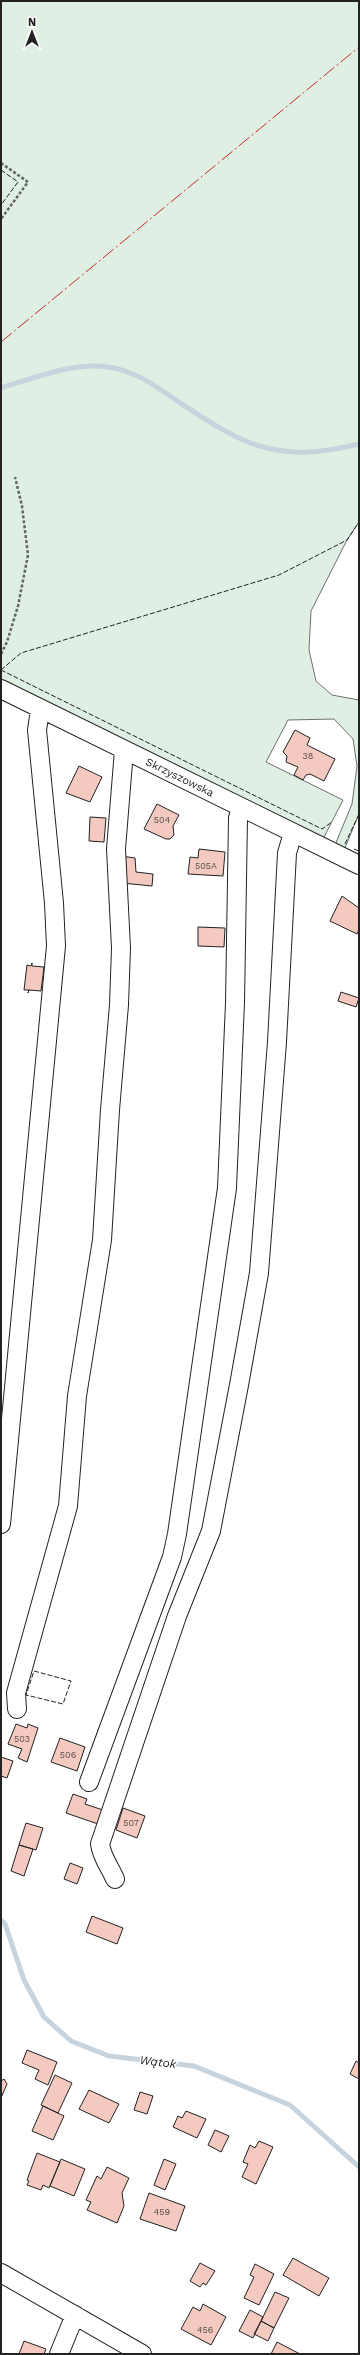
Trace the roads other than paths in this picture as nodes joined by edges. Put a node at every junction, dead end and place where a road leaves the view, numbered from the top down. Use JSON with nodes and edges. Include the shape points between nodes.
{"nodes":[{"id":1,"x":1,"y":689,"type":"edge"},
{"id":2,"x":40,"y":710,"type":"junction"},
{"id":3,"x":124,"y":750,"type":"junction"},
{"id":4,"x":241,"y":808,"type":"junction"},
{"id":5,"x":294,"y":833,"type":"junction"},
{"id":6,"x":359,"y":865,"type":"edge"},
{"id":7,"x":1,"y":1524,"type":"edge"},
{"id":8,"x":17,"y":1709,"type":"dead end"},
{"id":9,"x":89,"y":1782,"type":"dead end"},
{"id":10,"x":115,"y":1879,"type":"dead end"},
{"id":11,"x":1,"y":2274,"type":"edge"},
{"id":12,"x":75,"y":2315,"type":"junction"},
{"id":13,"x":135,"y":2352,"type":"edge"},
{"id":14,"x":59,"y":2354,"type":"edge"}],
"edges":[{"from":1,"to":2,"type":"street","name":"Skrzyszowska"},
{"from":2,"to":3,"type":"street","name":"Skrzyszowska"},
{"from":2,"to":7,"type":"street","via":[[37,730],[56,946]]},
{"from":3,"to":4,"type":"street","name":"Skrzyszowska"},
{"from":3,"to":8,"type":"street","via":[[116,849],[121,948],[119,1005],[102,1240],[76,1403],[68,1506],[16,1693]]},
{"from":4,"to":5,"type":"street","name":"Skrzyszowska"},
{"from":4,"to":9,"type":"street","via":[[238,818],[235,1003],[227,1188],[177,1534],[172,1557]]},
{"from":5,"to":6,"type":"street","name":"Skrzyszowska"},
{"from":5,"to":10,"type":"street","via":[[286,853],[277,1042],[259,1273],[211,1531],[177,1616],[100,1844],[102,1856]]},
{"from":11,"to":12,"type":"street"},
{"from":12,"to":13,"type":"street"},
{"from":12,"to":14,"type":"street"}]}
